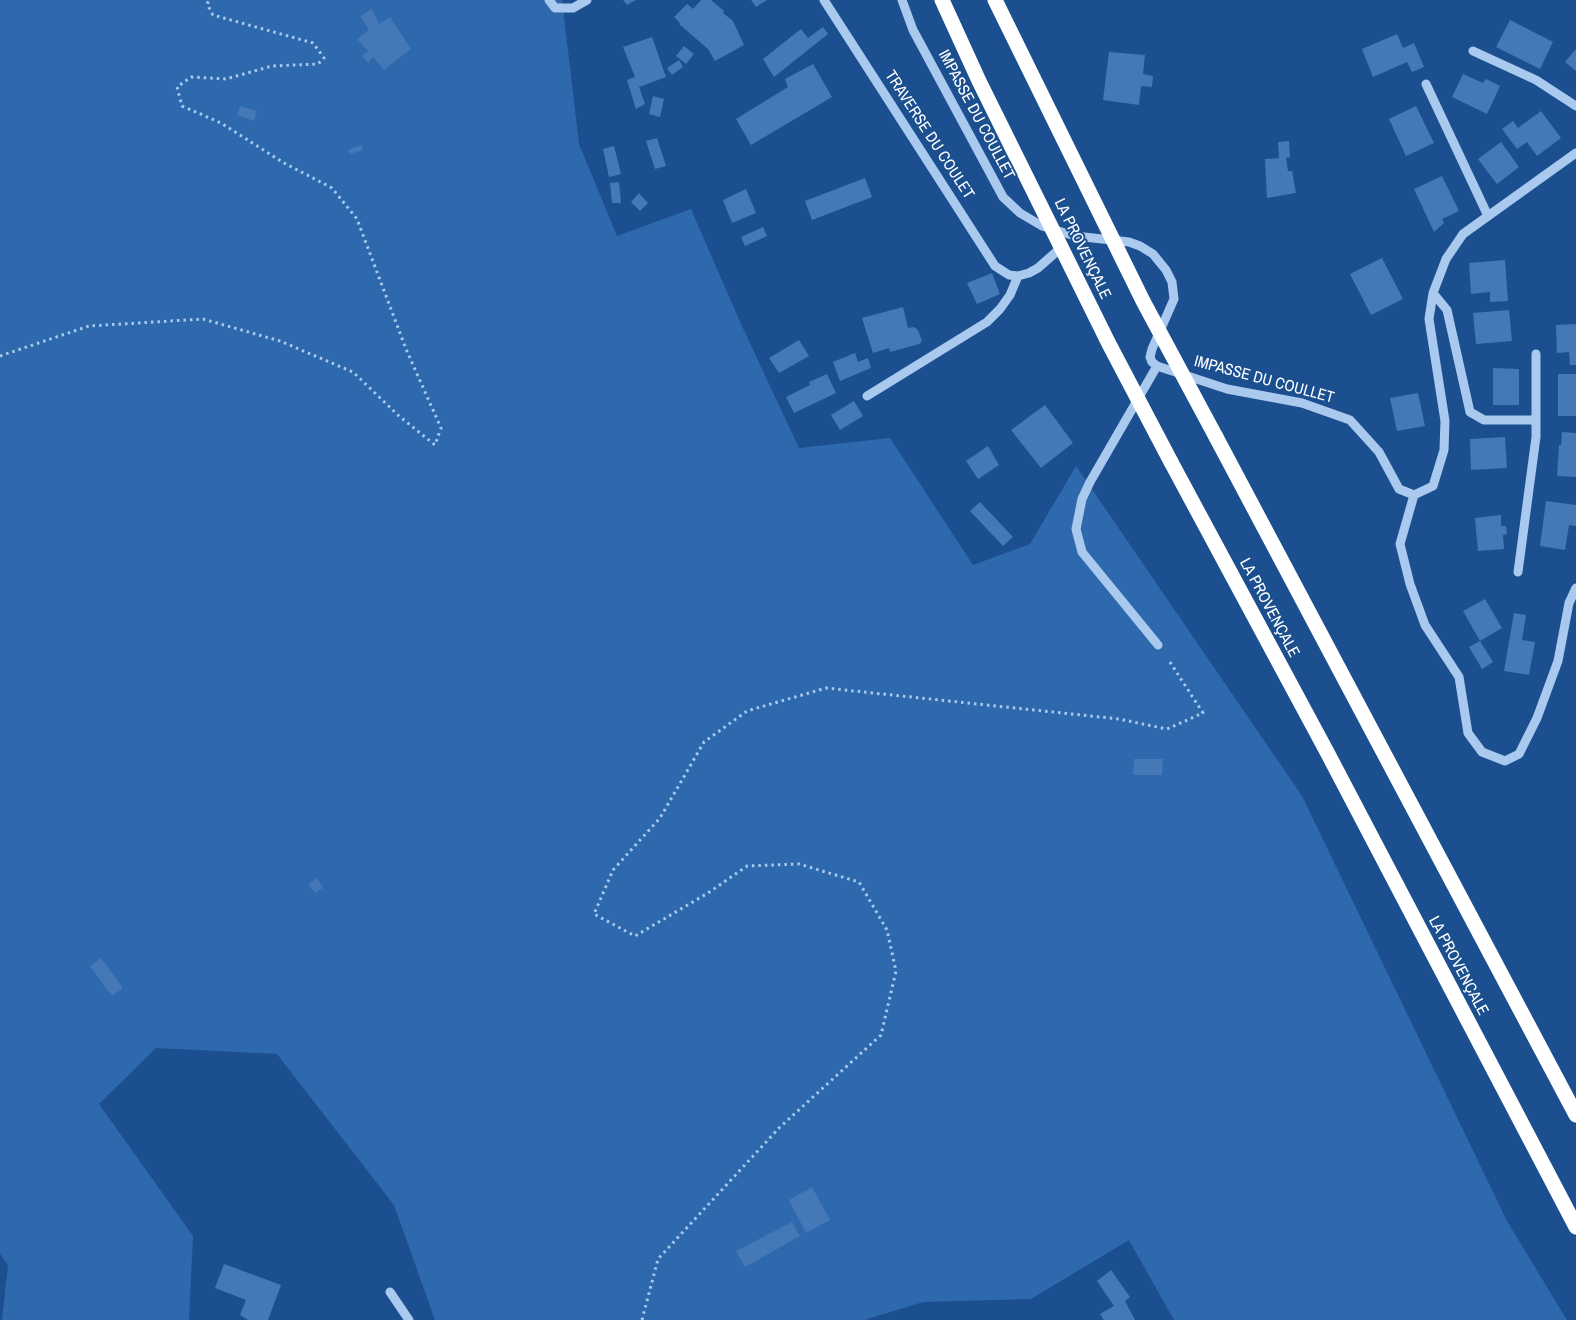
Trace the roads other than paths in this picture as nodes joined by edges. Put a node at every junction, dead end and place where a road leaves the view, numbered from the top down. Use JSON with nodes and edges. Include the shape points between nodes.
{"nodes":[{"id":1,"x":549,"y":0,"type":"edge"},
{"id":2,"x":587,"y":0,"type":"edge"},
{"id":3,"x":824,"y":0,"type":"edge"},
{"id":4,"x":902,"y":0,"type":"edge"},
{"id":5,"x":942,"y":0,"type":"edge"},
{"id":6,"x":995,"y":0,"type":"edge"},
{"id":7,"x":1473,"y":50,"type":"dead end"},
{"id":8,"x":1426,"y":84,"type":"dead end"},
{"id":9,"x":1576,"y":106,"type":"edge"},
{"id":10,"x":1576,"y":153,"type":"edge"},
{"id":11,"x":1488,"y":216,"type":"junction"},
{"id":12,"x":1074,"y":236,"type":"junction"},
{"id":13,"x":1018,"y":276,"type":"junction"},
{"id":14,"x":1434,"y":293,"type":"junction"},
{"id":15,"x":1536,"y":354,"type":"dead end"},
{"id":16,"x":1157,"y":366,"type":"junction"},
{"id":17,"x":868,"y":396,"type":"dead end"},
{"id":18,"x":1536,"y":420,"type":"junction"},
{"id":19,"x":1414,"y":495,"type":"junction"},
{"id":20,"x":1518,"y":572,"type":"dead end"},
{"id":21,"x":1576,"y":588,"type":"edge"},
{"id":22,"x":1158,"y":644,"type":"road end"},
{"id":23,"x":1576,"y":1116,"type":"edge"},
{"id":24,"x":1576,"y":1227,"type":"edge"},
{"id":25,"x":390,"y":1292,"type":"dead end"},
{"id":26,"x":409,"y":1320,"type":"edge"}],
"edges":[{"from":1,"to":2,"type":"street","via":[[555,8],[573,8]]},
{"from":3,"to":13,"type":"street","name":"TRAVERSE DU COULET","via":[[995,266]]},
{"from":4,"to":12,"type":"street","name":"IMPASSE DU COULLET","via":[[913,30],[1003,197],[1020,213],[1042,226]]},
{"from":5,"to":24,"type":"highway","name":"LA PROVENÇALE","bridge":true,"via":[[978,81],[1109,344]]},
{"from":6,"to":23,"type":"highway","name":"LA PROVENÇALE","bridge":true,"via":[[1130,275]]},
{"from":7,"to":9,"type":"street","via":[[1536,80]]},
{"from":8,"to":11,"type":"street"},
{"from":10,"to":11,"type":"street"},
{"from":11,"to":14,"type":"street","via":[[1463,234],[1446,259]]},
{"from":12,"to":13,"type":"street","via":[[1038,268]]},
{"from":12,"to":16,"type":"street","name":"IMPASSE DU COULLET","via":[[1140,246],[1153,254],[1166,270],[1172,282],[1174,299],[1150,357]]},
{"from":13,"to":17,"type":"street","via":[[1010,295],[987,322]]},
{"from":14,"to":18,"type":"street","via":[[1447,310],[1470,412],[1484,420]]},
{"from":14,"to":19,"type":"street","via":[[1428,319],[1445,421],[1444,450],[1433,486]]},
{"from":15,"to":18,"type":"street"},
{"from":16,"to":19,"type":"street","name":"IMPASSE DU COULLET","via":[[1227,389],[1302,403],[1350,420],[1379,452],[1399,489]]},
{"from":16,"to":22,"type":"street","via":[[1090,482],[1082,499],[1076,529],[1082,552]]},
{"from":18,"to":20,"type":"street"},
{"from":19,"to":21,"type":"street","via":[[1400,544],[1410,584],[1425,625],[1458,677],[1468,733],[1482,752],[1506,761],[1519,754],[1537,718],[1558,661],[1568,603]]},
{"from":25,"to":26,"type":"street"}]}
